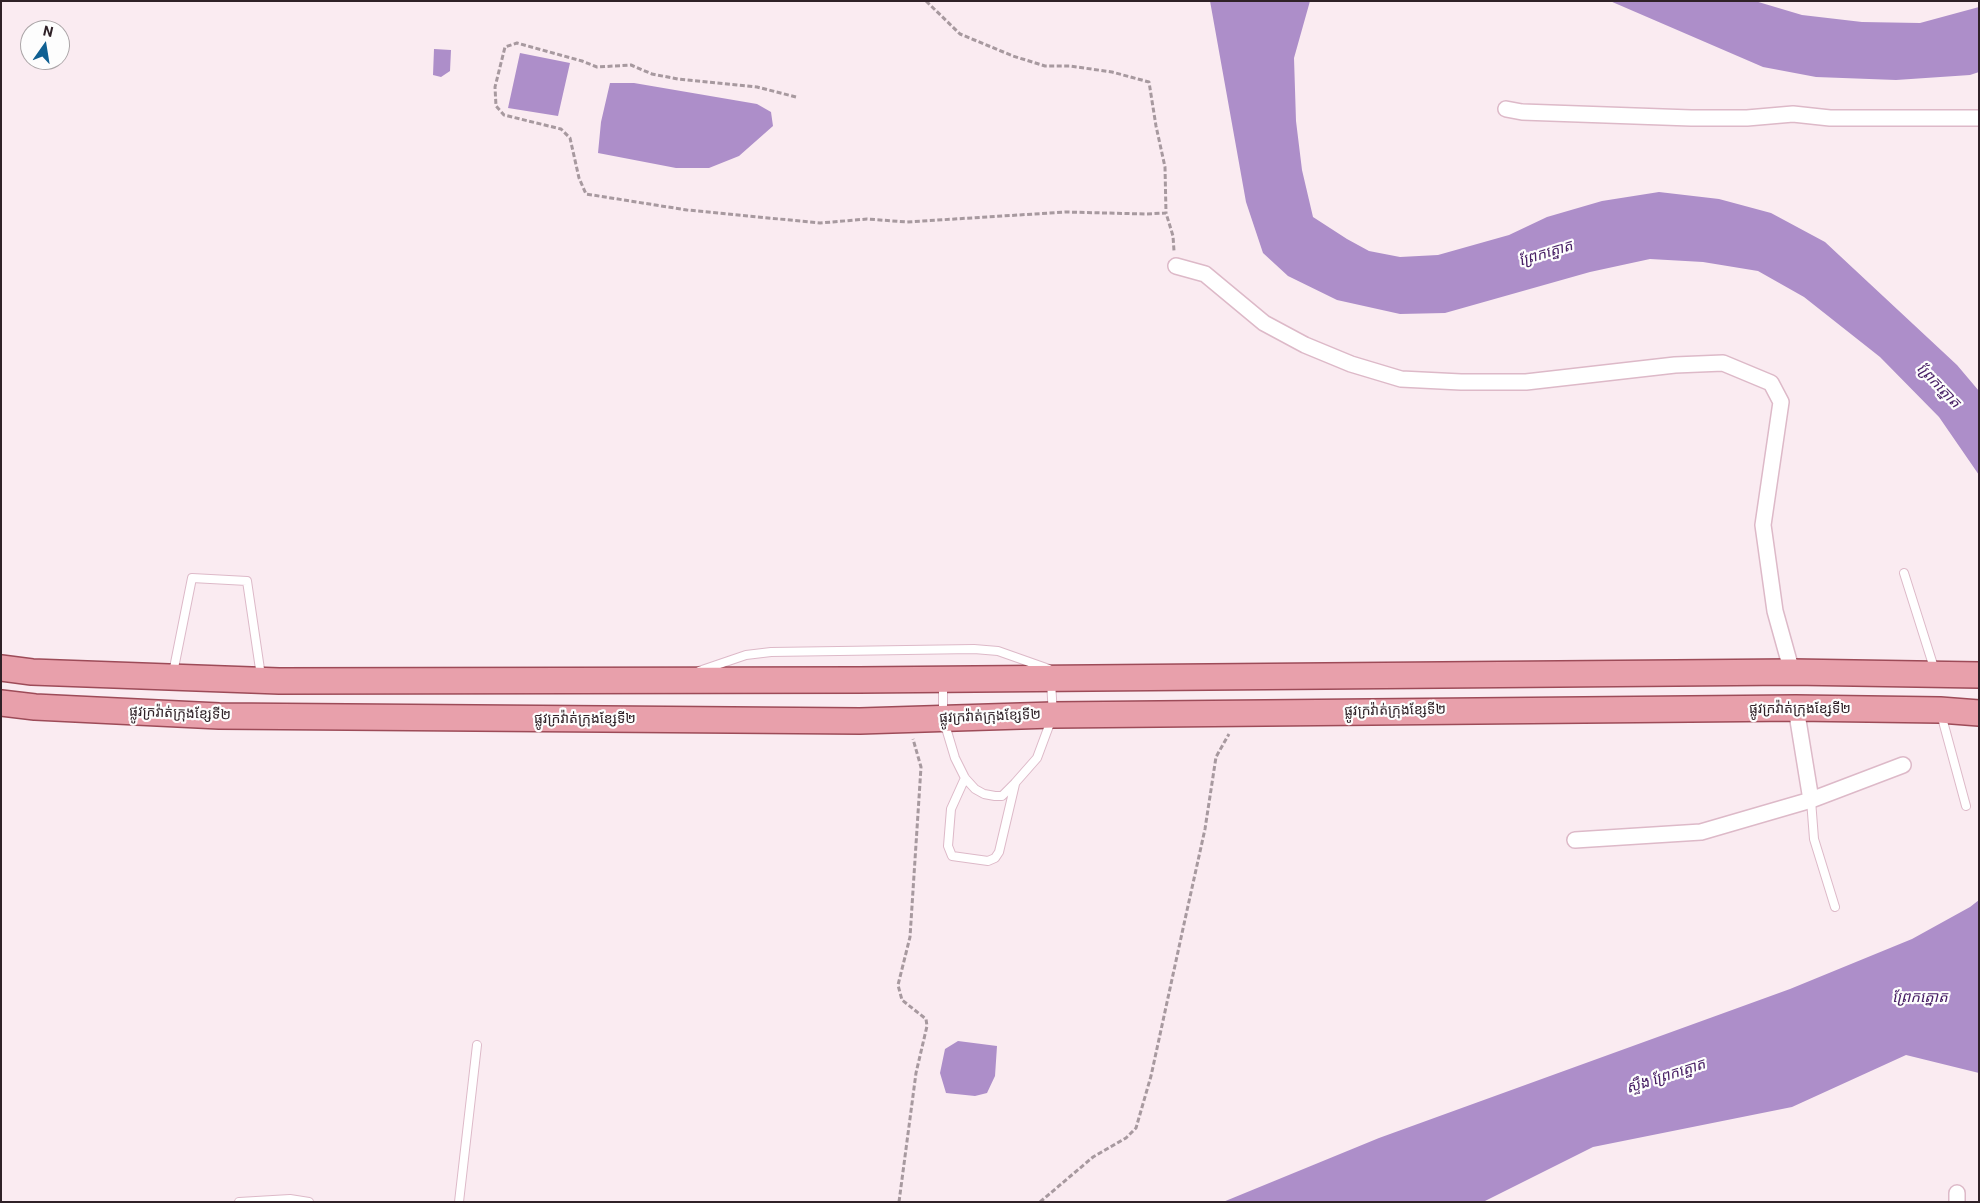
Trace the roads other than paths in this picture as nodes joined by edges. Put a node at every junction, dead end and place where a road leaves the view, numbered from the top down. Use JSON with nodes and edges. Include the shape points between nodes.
{"nodes":[{"id":1,"x":1506,"y":109,"type":"dead end"},
{"id":2,"x":1979,"y":118,"type":"edge"},
{"id":3,"x":1176,"y":266,"type":"road end"},
{"id":4,"x":1904,"y":573,"type":"dead end"},
{"id":5,"x":1,"y":668,"type":"edge"},
{"id":6,"x":1792,"y":672,"type":"junction"},
{"id":7,"x":1935,"y":674,"type":"junction"},
{"id":8,"x":1979,"y":675,"type":"edge"},
{"id":9,"x":1432,"y":676,"type":"junction"},
{"id":10,"x":172,"y":677,"type":"junction"},
{"id":11,"x":1063,"y":677,"type":"junction"},
{"id":12,"x":262,"y":680,"type":"junction"},
{"id":13,"x":670,"y":680,"type":"junction"},
{"id":14,"x":859,"y":680,"type":"junction"},
{"id":15,"x":942,"y":680,"type":"junction"},
{"id":16,"x":1,"y":703,"type":"edge"},
{"id":17,"x":1796,"y":708,"type":"junction"},
{"id":18,"x":1940,"y":710,"type":"junction"},
{"id":19,"x":1433,"y":711,"type":"junction"},
{"id":20,"x":1979,"y":713,"type":"edge"},
{"id":21,"x":1053,"y":715,"type":"junction"},
{"id":22,"x":943,"y":718,"type":"junction"},
{"id":23,"x":860,"y":721,"type":"junction"},
{"id":24,"x":1903,"y":765,"type":"dead end"},
{"id":25,"x":965,"y":778,"type":"junction"},
{"id":26,"x":1015,"y":783,"type":"junction"},
{"id":27,"x":1811,"y":800,"type":"junction"},
{"id":28,"x":1966,"y":806,"type":"dead end"},
{"id":29,"x":1575,"y":840,"type":"dead end"},
{"id":30,"x":1835,"y":907,"type":"dead end"},
{"id":31,"x":477,"y":1045,"type":"dead end"},
{"id":32,"x":239,"y":1202,"type":"edge"},
{"id":33,"x":309,"y":1202,"type":"edge"},
{"id":34,"x":459,"y":1202,"type":"edge"}],
"edges":[{"from":1,"to":2,"type":"street","via":[[1691,118],[1793,114],[1830,118]]},
{"from":3,"to":6,"type":"street","via":[[1205,274],[1264,323],[1305,345],[1401,379],[1526,382],[1674,365],[1723,363],[1772,384],[1781,402],[1763,525],[1775,611]]},
{"from":4,"to":7,"type":"lane"},
{"from":5,"to":10,"type":"main road"},
{"from":6,"to":7,"type":"main road"},
{"from":6,"to":9,"type":"main road"},
{"from":7,"to":8,"type":"main road"},
{"from":9,"to":11,"type":"main road"},
{"from":9,"to":19,"type":"main road"},
{"from":10,"to":12,"type":"main road"},
{"from":10,"to":12,"type":"lane","via":[[192,578],[248,581]]},
{"from":11,"to":13,"type":"lane","via":[[998,651],[974,649],[771,652],[746,655]]},
{"from":11,"to":15,"type":"main road"},
{"from":11,"to":21,"type":"lane"},
{"from":12,"to":13,"type":"main road"},
{"from":13,"to":14,"type":"main road"},
{"from":14,"to":15,"type":"main road"},
{"from":14,"to":23,"type":"main road"},
{"from":15,"to":22,"type":"lane"},
{"from":16,"to":23,"type":"main road","name":"ផ្លូវក្រវ៉ាត់ក្រុងខ្សែទី២","via":[[219,716]]},
{"from":17,"to":18,"type":"main road","name":"ផ្លូវក្រវ៉ាត់ក្រុងខ្សែទី២"},
{"from":17,"to":19,"type":"main road","name":"ផ្លូវក្រវ៉ាត់ក្រុងខ្សែទី២"},
{"from":17,"to":27,"type":"street"},
{"from":18,"to":20,"type":"main road","name":"ផ្លូវក្រវ៉ាត់ក្រុងខ្សែទី២"},
{"from":18,"to":28,"type":"lane"},
{"from":19,"to":21,"type":"main road","name":"ផ្លូវក្រវ៉ាត់ក្រុងខ្សែទី២"},
{"from":21,"to":22,"type":"main road","name":"ផ្លូវក្រវ៉ាត់ក្រុងខ្សែទី២"},
{"from":21,"to":26,"type":"lane","via":[[1037,758]]},
{"from":22,"to":23,"type":"main road","name":"ផ្លូវក្រវ៉ាត់ក្រុងខ្សែទី២"},
{"from":22,"to":25,"type":"lane"},
{"from":24,"to":27,"type":"street"},
{"from":25,"to":26,"type":"lane","via":[[975,790],[995,796],[1002,796]]},
{"from":25,"to":26,"type":"lane","via":[[951,809],[949,852],[952,856],[988,860],[999,852]]},
{"from":27,"to":29,"type":"street","via":[[1702,832]]},
{"from":27,"to":30,"type":"lane","via":[[1814,839]]},
{"from":31,"to":34,"type":"lane"},
{"from":32,"to":33,"type":"lane","via":[[290,1199]]}]}
